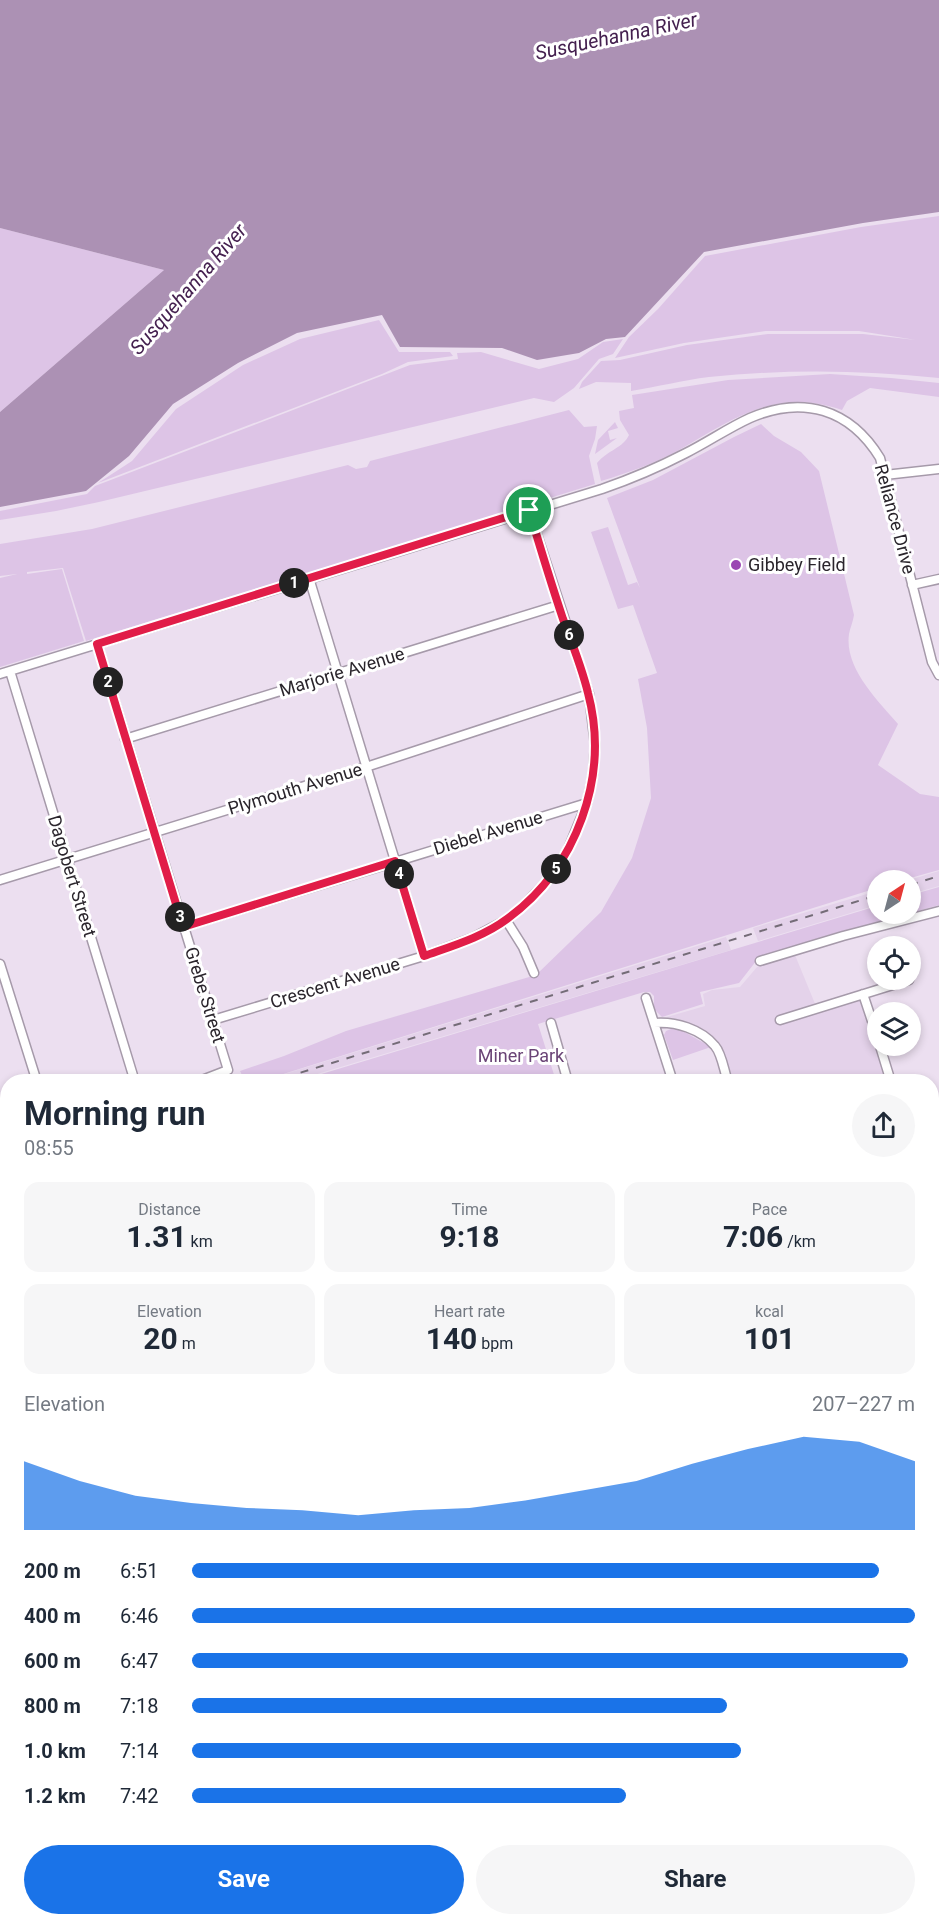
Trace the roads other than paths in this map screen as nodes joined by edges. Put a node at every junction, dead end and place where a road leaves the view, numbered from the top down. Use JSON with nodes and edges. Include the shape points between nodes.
{"nodes":[{"id":1,"x":939,"y":470,"type":"edge"},
{"id":2,"x":885,"y":475,"type":"junction"},
{"id":3,"x":529,"y":510,"type":"junction"},
{"id":4,"x":309,"y":578,"type":"junction"},
{"id":5,"x":939,"y":579,"type":"edge"},
{"id":6,"x":912,"y":585,"type":"junction"},
{"id":7,"x":559,"y":605,"type":"junction"},
{"id":8,"x":97,"y":644,"type":"junction"},
{"id":9,"x":10,"y":671,"type":"junction"},
{"id":10,"x":337,"y":673,"type":"junction"},
{"id":11,"x":0,"y":674,"type":"edge"},
{"id":12,"x":939,"y":675,"type":"edge"},
{"id":13,"x":589,"y":694,"type":"junction"},
{"id":14,"x":125,"y":739,"type":"junction"},
{"id":15,"x":366,"y":767,"type":"junction"},
{"id":16,"x":587,"y":803,"type":"junction"},
{"id":17,"x":154,"y":833,"type":"junction"},
{"id":18,"x":67,"y":860,"type":"junction"},
{"id":19,"x":395,"y":861,"type":"junction"},
{"id":20,"x":0,"y":880,"type":"edge"},
{"id":21,"x":939,"y":911,"type":"edge"},
{"id":22,"x":506,"y":920,"type":"junction"},
{"id":23,"x":183,"y":927,"type":"junction"},
{"id":24,"x":424,"y":956,"type":"junction"},
{"id":25,"x":760,"y":961,"type":"dead end"},
{"id":26,"x":0,"y":964,"type":"edge"},
{"id":27,"x":534,"y":974,"type":"dead end"},
{"id":28,"x":876,"y":990,"type":"edge"},
{"id":29,"x":863,"y":994,"type":"junction"},
{"id":30,"x":646,"y":998,"type":"dead end"},
{"id":31,"x":867,"y":1006,"type":"edge"},
{"id":32,"x":213,"y":1020,"type":"junction"},
{"id":33,"x":780,"y":1020,"type":"dead end"},
{"id":34,"x":551,"y":1023,"type":"dead end"},
{"id":35,"x":654,"y":1023,"type":"junction"},
{"id":36,"x":883,"y":1056,"type":"edge"},
{"id":37,"x":34,"y":1074,"type":"edge"},
{"id":38,"x":133,"y":1074,"type":"edge"},
{"id":39,"x":218,"y":1074,"type":"edge"},
{"id":40,"x":566,"y":1074,"type":"edge"},
{"id":41,"x":670,"y":1074,"type":"edge"},
{"id":42,"x":725,"y":1074,"type":"edge"},
{"id":43,"x":889,"y":1074,"type":"edge"},
{"id":44,"x":126,"y":1926,"type":"edge"},
{"id":45,"x":185,"y":1926,"type":"edge"}],
"edges":[{"from":1,"to":2,"type":"street"},
{"from":2,"to":3,"type":"street","name":"Reliance Drive","via":[[871,444],[852,424],[828,412],[793,407],[752,417],[641,475]]},
{"from":2,"to":6,"type":"street","name":"Reliance Drive"},
{"from":3,"to":4,"type":"street","name":"Reliance Drive"},
{"from":3,"to":7,"type":"street","name":"Crescent Avenue"},
{"from":4,"to":8,"type":"street","name":"Reliance Drive"},
{"from":4,"to":10,"type":"street"},
{"from":5,"to":6,"type":"street"},
{"from":6,"to":12,"type":"street","name":"Reliance Drive"},
{"from":7,"to":10,"type":"street","name":"Marjorie Avenue"},
{"from":7,"to":13,"type":"street","name":"Crescent Avenue"},
{"from":8,"to":9,"type":"street","name":"Reliance Drive"},
{"from":8,"to":14,"type":"street","name":"Grebe Street"},
{"from":9,"to":11,"type":"street","name":"Reliance Drive"},
{"from":9,"to":18,"type":"street","name":"Dagobert Street"},
{"from":10,"to":14,"type":"street","name":"Marjorie Avenue"},
{"from":10,"to":15,"type":"street"},
{"from":13,"to":15,"type":"street","name":"Plymouth Avenue"},
{"from":13,"to":16,"type":"street","name":"Crescent Avenue","via":[[595,745]]},
{"from":14,"to":17,"type":"street","name":"Grebe Street"},
{"from":15,"to":17,"type":"street","name":"Plymouth Avenue"},
{"from":15,"to":19,"type":"street"},
{"from":16,"to":19,"type":"street","name":"Diebel Avenue"},
{"from":16,"to":22,"type":"street","name":"Crescent Avenue","via":[[568,849],[551,877]]},
{"from":17,"to":18,"type":"street","name":"Plymouth Avenue"},
{"from":17,"to":23,"type":"street","name":"Grebe Street"},
{"from":18,"to":20,"type":"street","name":"Plymouth Avenue"},
{"from":18,"to":38,"type":"street","name":"Dagobert Street"},
{"from":19,"to":23,"type":"street","name":"Diebel Avenue"},
{"from":19,"to":24,"type":"street"},
{"from":21,"to":25,"type":"street"},
{"from":22,"to":24,"type":"street","name":"Crescent Avenue"},
{"from":22,"to":27,"type":"street"},
{"from":23,"to":32,"type":"street","name":"Grebe Street"},
{"from":24,"to":32,"type":"street","name":"Crescent Avenue"},
{"from":26,"to":37,"type":"street"},
{"from":28,"to":29,"type":"street"},
{"from":29,"to":31,"type":"street"},
{"from":29,"to":33,"type":"street"},
{"from":30,"to":35,"type":"street"},
{"from":32,"to":39,"type":"street","name":"Grebe Street","via":[[228,1070]]},
{"from":34,"to":40,"type":"street"},
{"from":35,"to":41,"type":"street"},
{"from":35,"to":42,"type":"street","via":[[684,1026],[710,1042],[717,1047]]},
{"from":36,"to":43,"type":"street"},
{"from":44,"to":45,"type":"street"}]}
